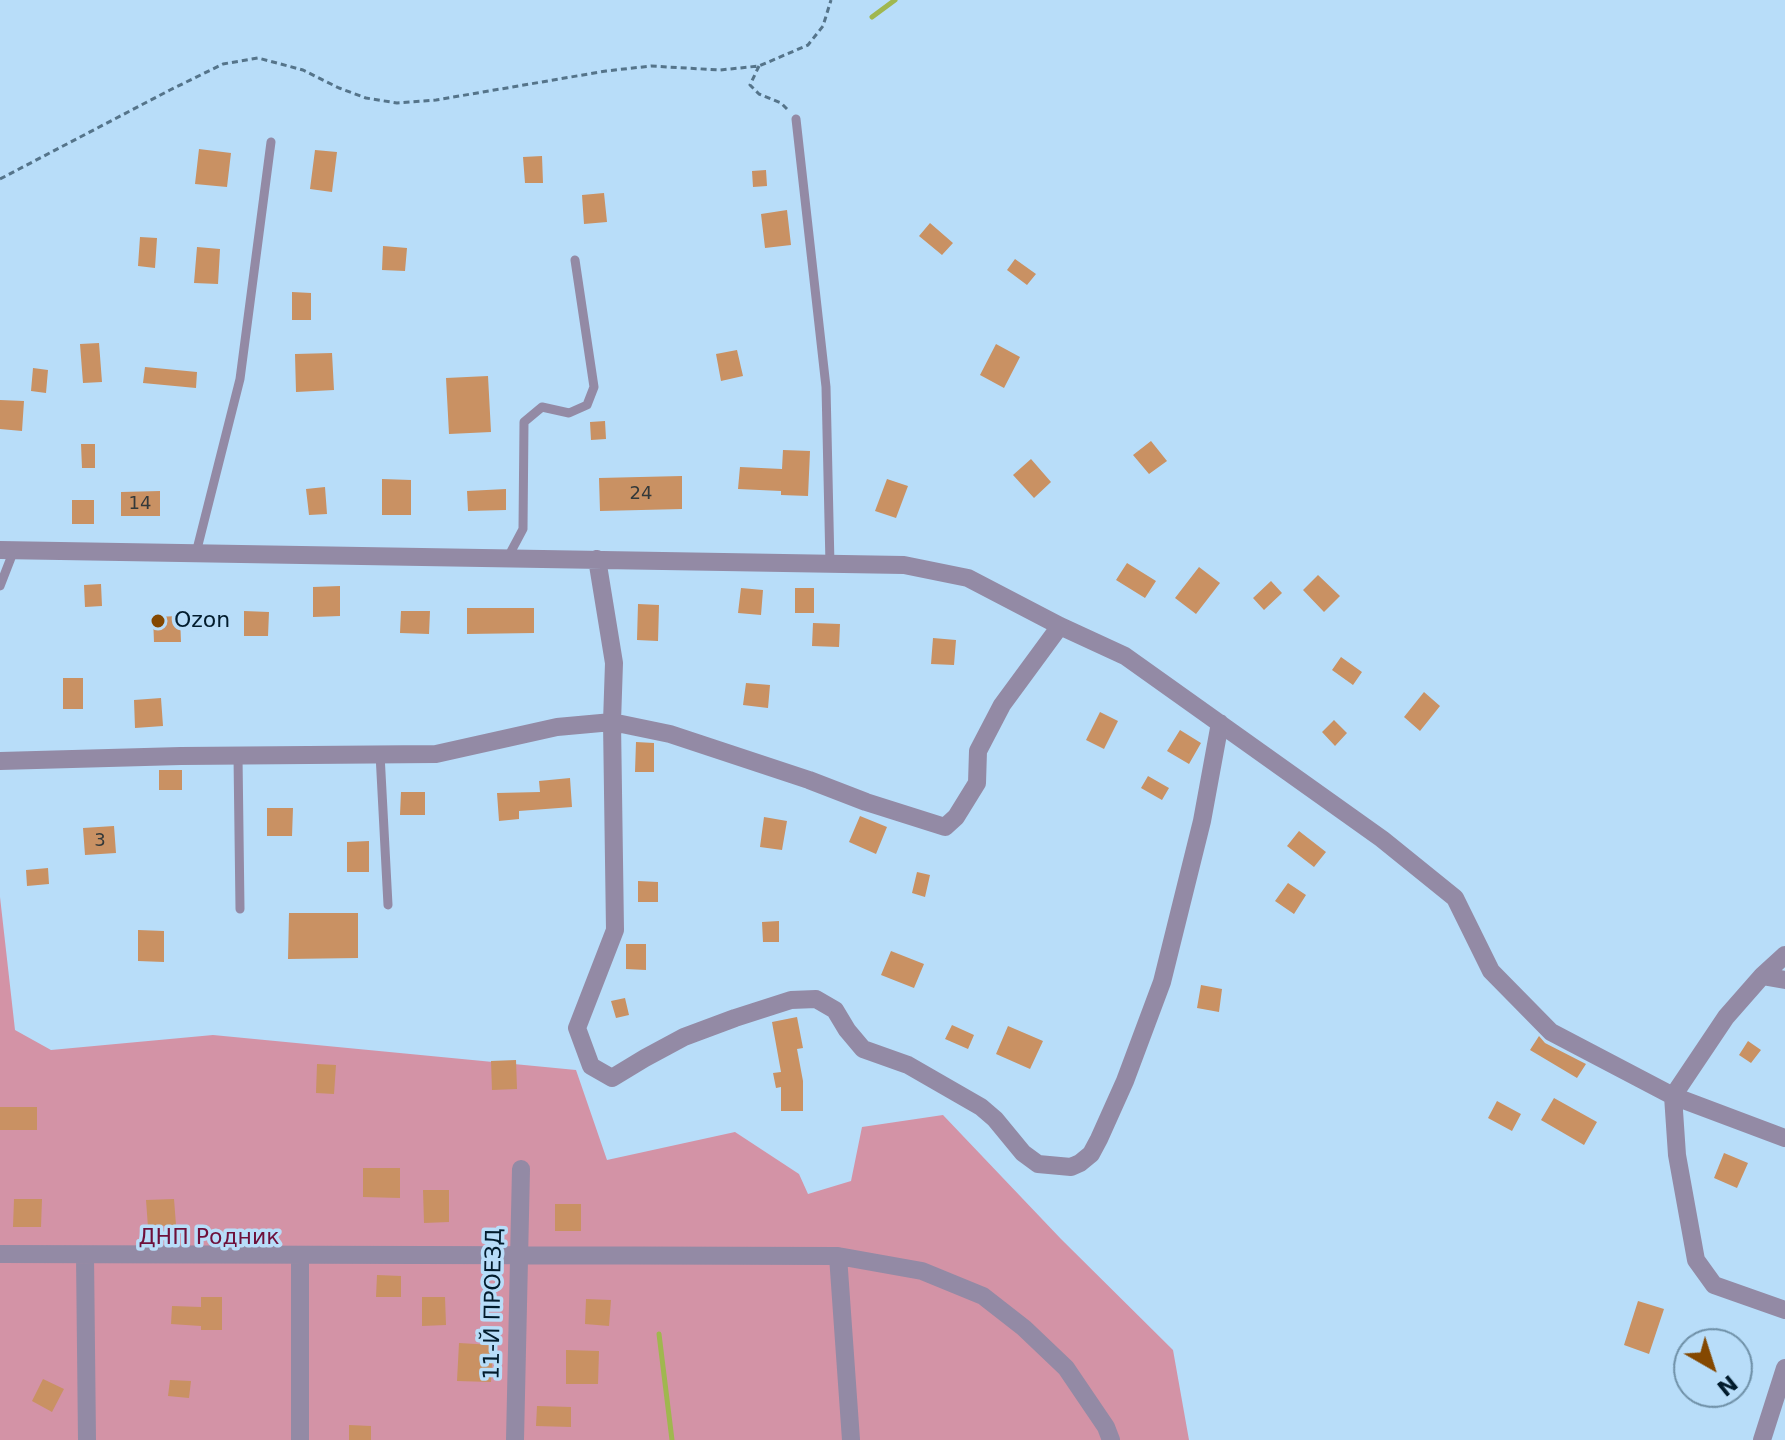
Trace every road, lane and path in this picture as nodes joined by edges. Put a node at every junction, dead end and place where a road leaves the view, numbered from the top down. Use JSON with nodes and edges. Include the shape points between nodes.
{"nodes":[{"id":1,"x":831,"y":0,"type":"edge"},
{"id":2,"x":759,"y":66,"type":"junction"},
{"id":3,"x":796,"y":119,"type":"joint"},
{"id":4,"x":271,"y":142,"type":"dead end"},
{"id":5,"x":0,"y":179,"type":"edge"},
{"id":6,"x":575,"y":260,"type":"dead end"},
{"id":7,"x":7,"y":550,"type":"edge"},
{"id":8,"x":196,"y":553,"type":"junction"},
{"id":9,"x":507,"y":559,"type":"junction"},
{"id":10,"x":597,"y":559,"type":"junction"},
{"id":11,"x":830,"y":565,"type":"junction"},
{"id":12,"x":0,"y":586,"type":"edge"},
{"id":13,"x":1060,"y":626,"type":"junction"},
{"id":14,"x":612,"y":722,"type":"junction"},
{"id":15,"x":1220,"y":723,"type":"junction"},
{"id":16,"x":380,"y":754,"type":"junction"},
{"id":17,"x":238,"y":756,"type":"junction"},
{"id":18,"x":0,"y":761,"type":"edge"},
{"id":19,"x":388,"y":905,"type":"dead end"},
{"id":20,"x":240,"y":909,"type":"dead end"},
{"id":21,"x":1785,"y":955,"type":"edge"},
{"id":22,"x":1762,"y":976,"type":"junction"},
{"id":23,"x":1785,"y":980,"type":"edge"},
{"id":24,"x":1673,"y":1096,"type":"junction"},
{"id":25,"x":1785,"y":1138,"type":"edge"},
{"id":26,"x":521,"y":1169,"type":"dead end"},
{"id":27,"x":0,"y":1254,"type":"edge"},
{"id":28,"x":85,"y":1255,"type":"junction"},
{"id":29,"x":300,"y":1255,"type":"junction"},
{"id":30,"x":519,"y":1256,"type":"junction"},
{"id":31,"x":838,"y":1256,"type":"junction"},
{"id":32,"x":1785,"y":1310,"type":"edge"},
{"id":33,"x":1785,"y":1368,"type":"edge"},
{"id":34,"x":87,"y":1440,"type":"edge"},
{"id":35,"x":300,"y":1440,"type":"edge"},
{"id":36,"x":515,"y":1440,"type":"edge"},
{"id":37,"x":851,"y":1440,"type":"edge"},
{"id":38,"x":1111,"y":1440,"type":"edge"},
{"id":39,"x":1762,"y":1440,"type":"edge"}],
"edges":[{"from":1,"to":2,"type":"path","via":[[823,26],[808,45]]},
{"from":2,"to":3,"type":"path","via":[[750,85]]},
{"from":2,"to":5,"type":"path","via":[[651,66],[397,103],[366,98],[303,70],[258,58],[223,64]]},
{"from":3,"to":11,"type":"lane","via":[[826,387]]},
{"from":4,"to":8,"type":"lane","via":[[240,379]]},
{"from":6,"to":9,"type":"lane","via":[[594,387],[587,405],[569,413],[542,407],[524,422],[523,529]]},
{"from":7,"to":8,"type":"street"},
{"from":7,"to":12,"type":"lane"},
{"from":8,"to":9,"type":"street"},
{"from":9,"to":10,"type":"street"},
{"from":10,"to":11,"type":"street"},
{"from":10,"to":14,"type":"street","via":[[614,663]]},
{"from":11,"to":13,"type":"street","via":[[904,565],[968,578]]},
{"from":13,"to":14,"type":"street","via":[[1002,705],[978,751],[977,783],[945,827],[670,734]]},
{"from":13,"to":15,"type":"street","via":[[1125,656]]},
{"from":14,"to":15,"type":"street","via":[[615,930],[577,1028],[591,1066],[612,1078],[684,1037],[791,1000],[816,999],[835,1010],[863,1049],[908,1065],[981,1107],[1038,1164],[1071,1167],[1091,1154],[1099,1139],[1162,982]]},
{"from":14,"to":16,"type":"street","via":[[557,727],[436,754]]},
{"from":15,"to":24,"type":"street","via":[[1455,898],[1491,971],[1551,1032]]},
{"from":16,"to":17,"type":"street"},
{"from":16,"to":19,"type":"lane"},
{"from":17,"to":18,"type":"street"},
{"from":17,"to":20,"type":"lane"},
{"from":21,"to":22,"type":"street"},
{"from":22,"to":23,"type":"street"},
{"from":22,"to":24,"type":"street","via":[[1726,1017]]},
{"from":24,"to":25,"type":"street"},
{"from":24,"to":32,"type":"street","via":[[1677,1155],[1696,1260],[1714,1285]]},
{"from":26,"to":30,"type":"street","name":"11-Й ПРОЕЗД"},
{"from":27,"to":28,"type":"street"},
{"from":28,"to":29,"type":"street"},
{"from":28,"to":34,"type":"street"},
{"from":29,"to":30,"type":"street"},
{"from":29,"to":35,"type":"street"},
{"from":30,"to":31,"type":"street"},
{"from":30,"to":36,"type":"street","name":"11-Й ПРОЕЗД"},
{"from":31,"to":37,"type":"street"},
{"from":31,"to":38,"type":"street","via":[[922,1271],[983,1296],[1066,1368]]},
{"from":33,"to":39,"type":"street"}]}
